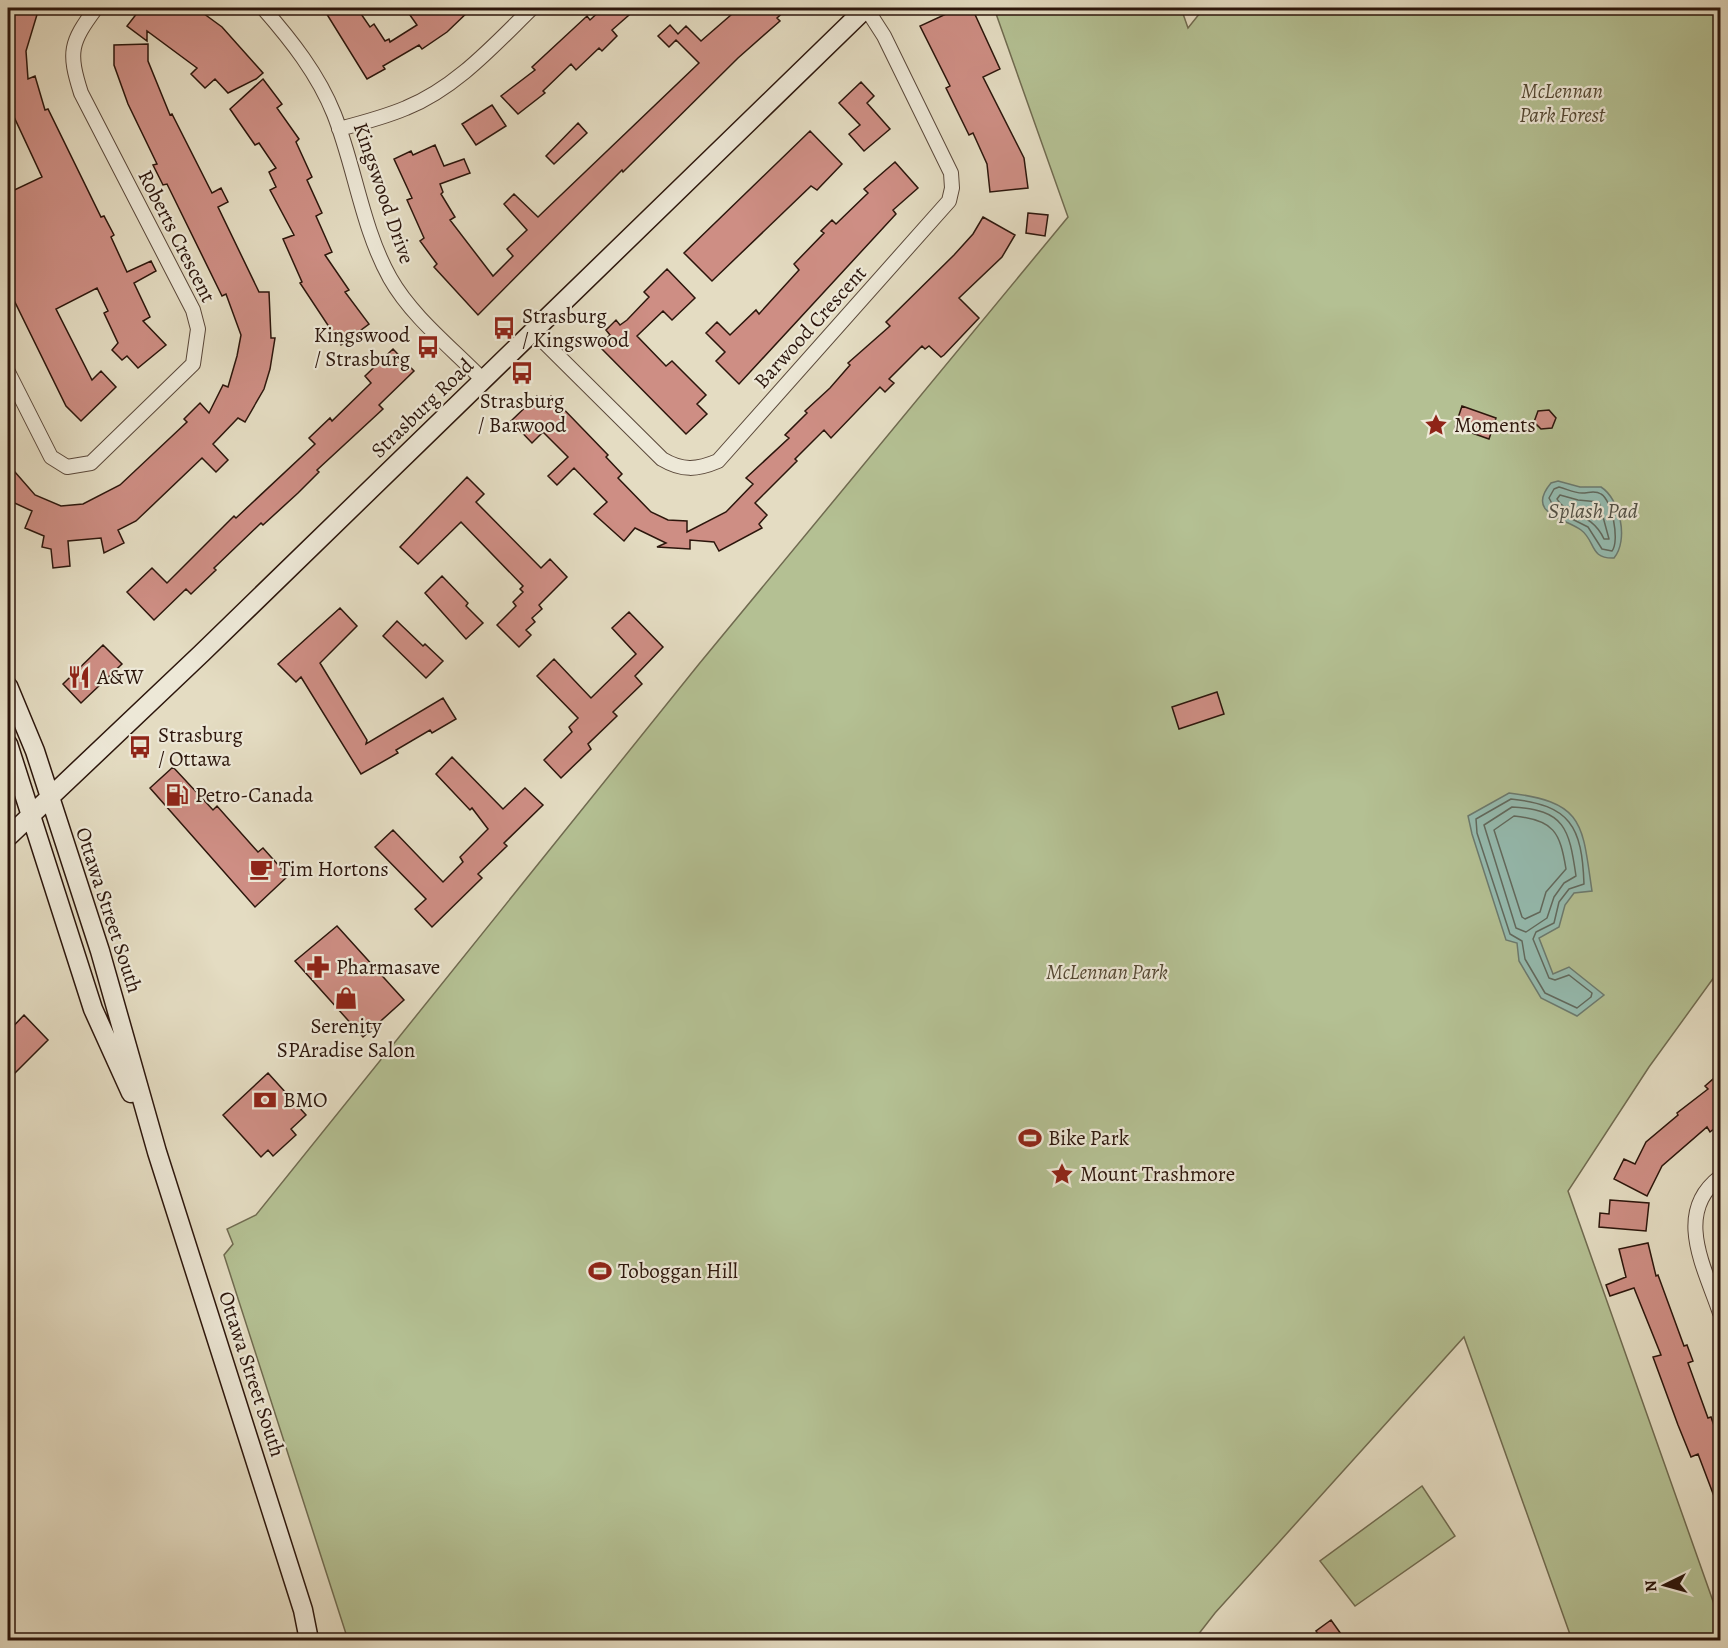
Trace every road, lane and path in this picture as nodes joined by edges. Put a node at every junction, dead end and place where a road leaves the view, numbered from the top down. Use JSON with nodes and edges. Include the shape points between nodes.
{"nodes":[{"id":1,"x":96,"y":8,"type":"edge"},
{"id":2,"x":263,"y":8,"type":"edge"},
{"id":3,"x":532,"y":8,"type":"edge"},
{"id":4,"x":866,"y":8,"type":"edge"},
{"id":5,"x":339,"y":129,"type":"junction"},
{"id":6,"x":533,"y":331,"type":"junction"},
{"id":7,"x":8,"y":372,"type":"edge"},
{"id":8,"x":483,"y":380,"type":"junction"},
{"id":9,"x":8,"y":686,"type":"edge"},
{"id":10,"x":8,"y":744,"type":"edge"},
{"id":11,"x":50,"y":799,"type":"junction"},
{"id":12,"x":30,"y":818,"type":"junction"},
{"id":13,"x":8,"y":837,"type":"edge"},
{"id":14,"x":158,"y":1152,"type":"junction"},
{"id":15,"x":1720,"y":1177,"type":"edge"},
{"id":16,"x":1720,"y":1313,"type":"edge"},
{"id":17,"x":303,"y":1610,"type":"junction"},
{"id":18,"x":309,"y":1641,"type":"edge"},
{"id":19,"x":321,"y":1641,"type":"edge"}],
"edges":[{"from":1,"to":7,"type":"street","name":"Roberts Crescent","via":[[73,46],[72,63],[81,93],[193,310],[198,329],[193,364],[91,463],[68,467],[51,457]]},
{"from":2,"to":5,"type":"street","name":"Kingswood Drive","via":[[316,77]]},
{"from":3,"to":5,"type":"street","via":[[475,63],[435,93],[407,108]]},
{"from":4,"to":6,"type":"main road","name":"Strasburg Road"},
{"from":4,"to":6,"type":"street","name":"Barwood Crescent","via":[[884,36],[951,173],[949,201],[718,461],[688,469],[662,459]]},
{"from":5,"to":8,"type":"street","name":"Kingswood Drive","via":[[374,242],[391,279],[408,303]]},
{"from":6,"to":8,"type":"main road","name":"Strasburg Road"},
{"from":8,"to":11,"type":"main road","name":"Strasburg Road"},
{"from":9,"to":11,"type":"main road","name":"Ottawa Street South"},
{"from":10,"to":12,"type":"main road","name":"Ottawa Street South"},
{"from":11,"to":12,"type":"main road","name":"Strasburg Road"},
{"from":11,"to":14,"type":"main road","name":"Ottawa Street South","via":[[100,951]]},
{"from":12,"to":13,"type":"main road","name":"Strasburg Road"},
{"from":12,"to":14,"type":"main road","name":"Ottawa Street South","via":[[93,1010]]},
{"from":14,"to":17,"type":"main road","name":"Ottawa Street South"},
{"from":15,"to":16,"type":"street","via":[[1702,1197],[1694,1227]]},
{"from":17,"to":18,"type":"main road","name":"Ottawa Street South"},
{"from":17,"to":19,"type":"main road","name":"Ottawa Street South"}]}
